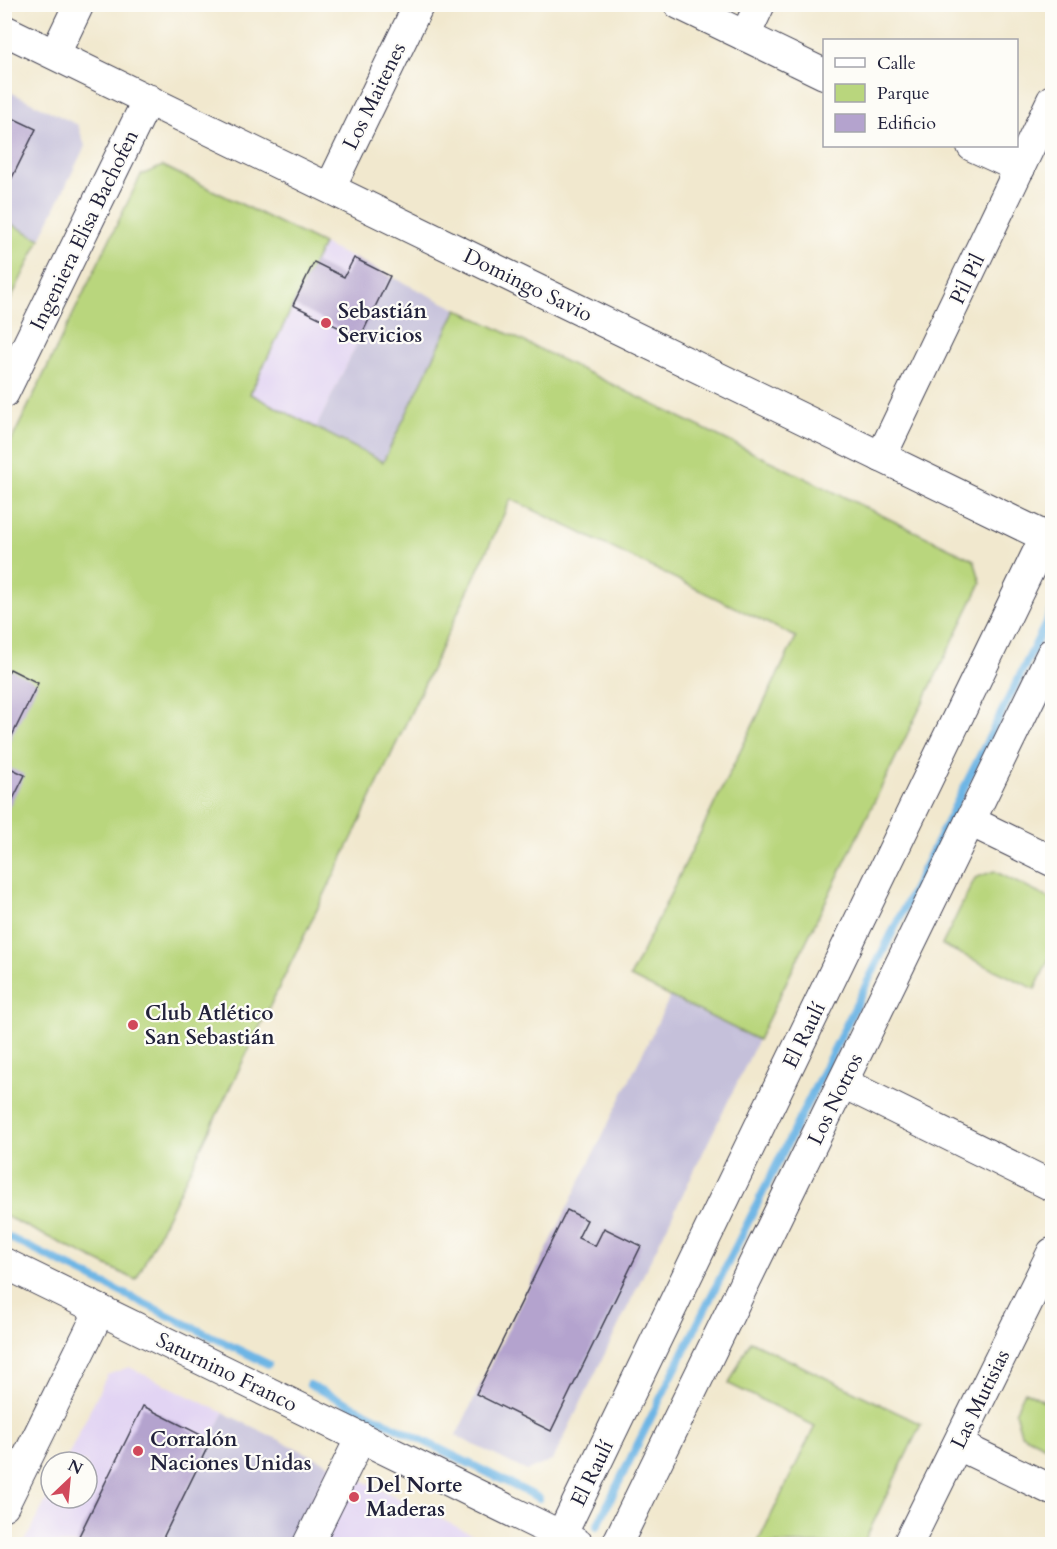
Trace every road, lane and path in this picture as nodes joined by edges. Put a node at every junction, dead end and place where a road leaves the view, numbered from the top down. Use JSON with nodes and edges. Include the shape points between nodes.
{"nodes":[{"id":1,"x":79,"y":4,"type":"edge"},
{"id":2,"x":419,"y":4,"type":"edge"},
{"id":3,"x":679,"y":4,"type":"edge"},
{"id":4,"x":760,"y":4,"type":"edge"},
{"id":5,"x":4,"y":30,"type":"edge"},
{"id":6,"x":745,"y":36,"type":"junction"},
{"id":7,"x":55,"y":54,"type":"junction"},
{"id":8,"x":823,"y":73,"type":"edge"},
{"id":9,"x":148,"y":99,"type":"junction"},
{"id":10,"x":1053,"y":100,"type":"edge"},
{"id":11,"x":974,"y":147,"type":"edge"},
{"id":12,"x":1020,"y":168,"type":"junction"},
{"id":13,"x":330,"y":188,"type":"junction"},
{"id":14,"x":4,"y":393,"type":"edge"},
{"id":15,"x":881,"y":457,"type":"junction"},
{"id":16,"x":1049,"y":538,"type":"edge"},
{"id":17,"x":1053,"y":653,"type":"edge"},
{"id":18,"x":970,"y":821,"type":"junction"},
{"id":19,"x":1053,"y":861,"type":"edge"},
{"id":20,"x":843,"y":1083,"type":"junction"},
{"id":21,"x":1053,"y":1186,"type":"edge"},
{"id":22,"x":1053,"y":1253,"type":"edge"},
{"id":23,"x":4,"y":1263,"type":"edge"},
{"id":24,"x":100,"y":1310,"type":"junction"},
{"id":25,"x":361,"y":1437,"type":"junction"},
{"id":26,"x":958,"y":1444,"type":"junction"},
{"id":27,"x":1053,"y":1490,"type":"edge"},
{"id":28,"x":4,"y":1505,"type":"edge"},
{"id":29,"x":570,"y":1539,"type":"edge"},
{"id":30,"x":308,"y":1545,"type":"edge"},
{"id":31,"x":617,"y":1545,"type":"edge"},
{"id":32,"x":908,"y":1545,"type":"edge"}],
"edges":[{"from":1,"to":7,"type":"street"},
{"from":2,"to":13,"type":"street","name":"Los Maitenes"},
{"from":3,"to":6,"type":"street"},
{"from":4,"to":6,"type":"street"},
{"from":5,"to":7,"type":"street","name":"Domingo Savio"},
{"from":6,"to":8,"type":"street"},
{"from":7,"to":9,"type":"street","name":"Domingo Savio"},
{"from":9,"to":13,"type":"street","name":"Domingo Savio"},
{"from":9,"to":14,"type":"street","name":"Ingeniera Elisa Bachofen"},
{"from":10,"to":12,"type":"street","name":"Pil Pil"},
{"from":11,"to":12,"type":"street"},
{"from":12,"to":15,"type":"street","name":"Pil Pil"},
{"from":13,"to":15,"type":"street","name":"Domingo Savio"},
{"from":15,"to":16,"type":"street","name":"Domingo Savio"},
{"from":16,"to":29,"type":"street","name":"El Raulí"},
{"from":17,"to":18,"type":"street","name":"Los Notros"},
{"from":18,"to":19,"type":"street"},
{"from":18,"to":20,"type":"street","name":"Los Notros"},
{"from":20,"to":21,"type":"street"},
{"from":20,"to":31,"type":"street","name":"Los Notros"},
{"from":22,"to":26,"type":"street","name":"Las Mutisias"},
{"from":23,"to":24,"type":"street","name":"Saturnino Franco"},
{"from":24,"to":25,"type":"street","name":"Saturnino Franco"},
{"from":24,"to":28,"type":"street"},
{"from":25,"to":29,"type":"street","name":"Saturnino Franco"},
{"from":25,"to":30,"type":"street"},
{"from":26,"to":27,"type":"street"},
{"from":26,"to":32,"type":"street","name":"Las Mutisias"}]}
